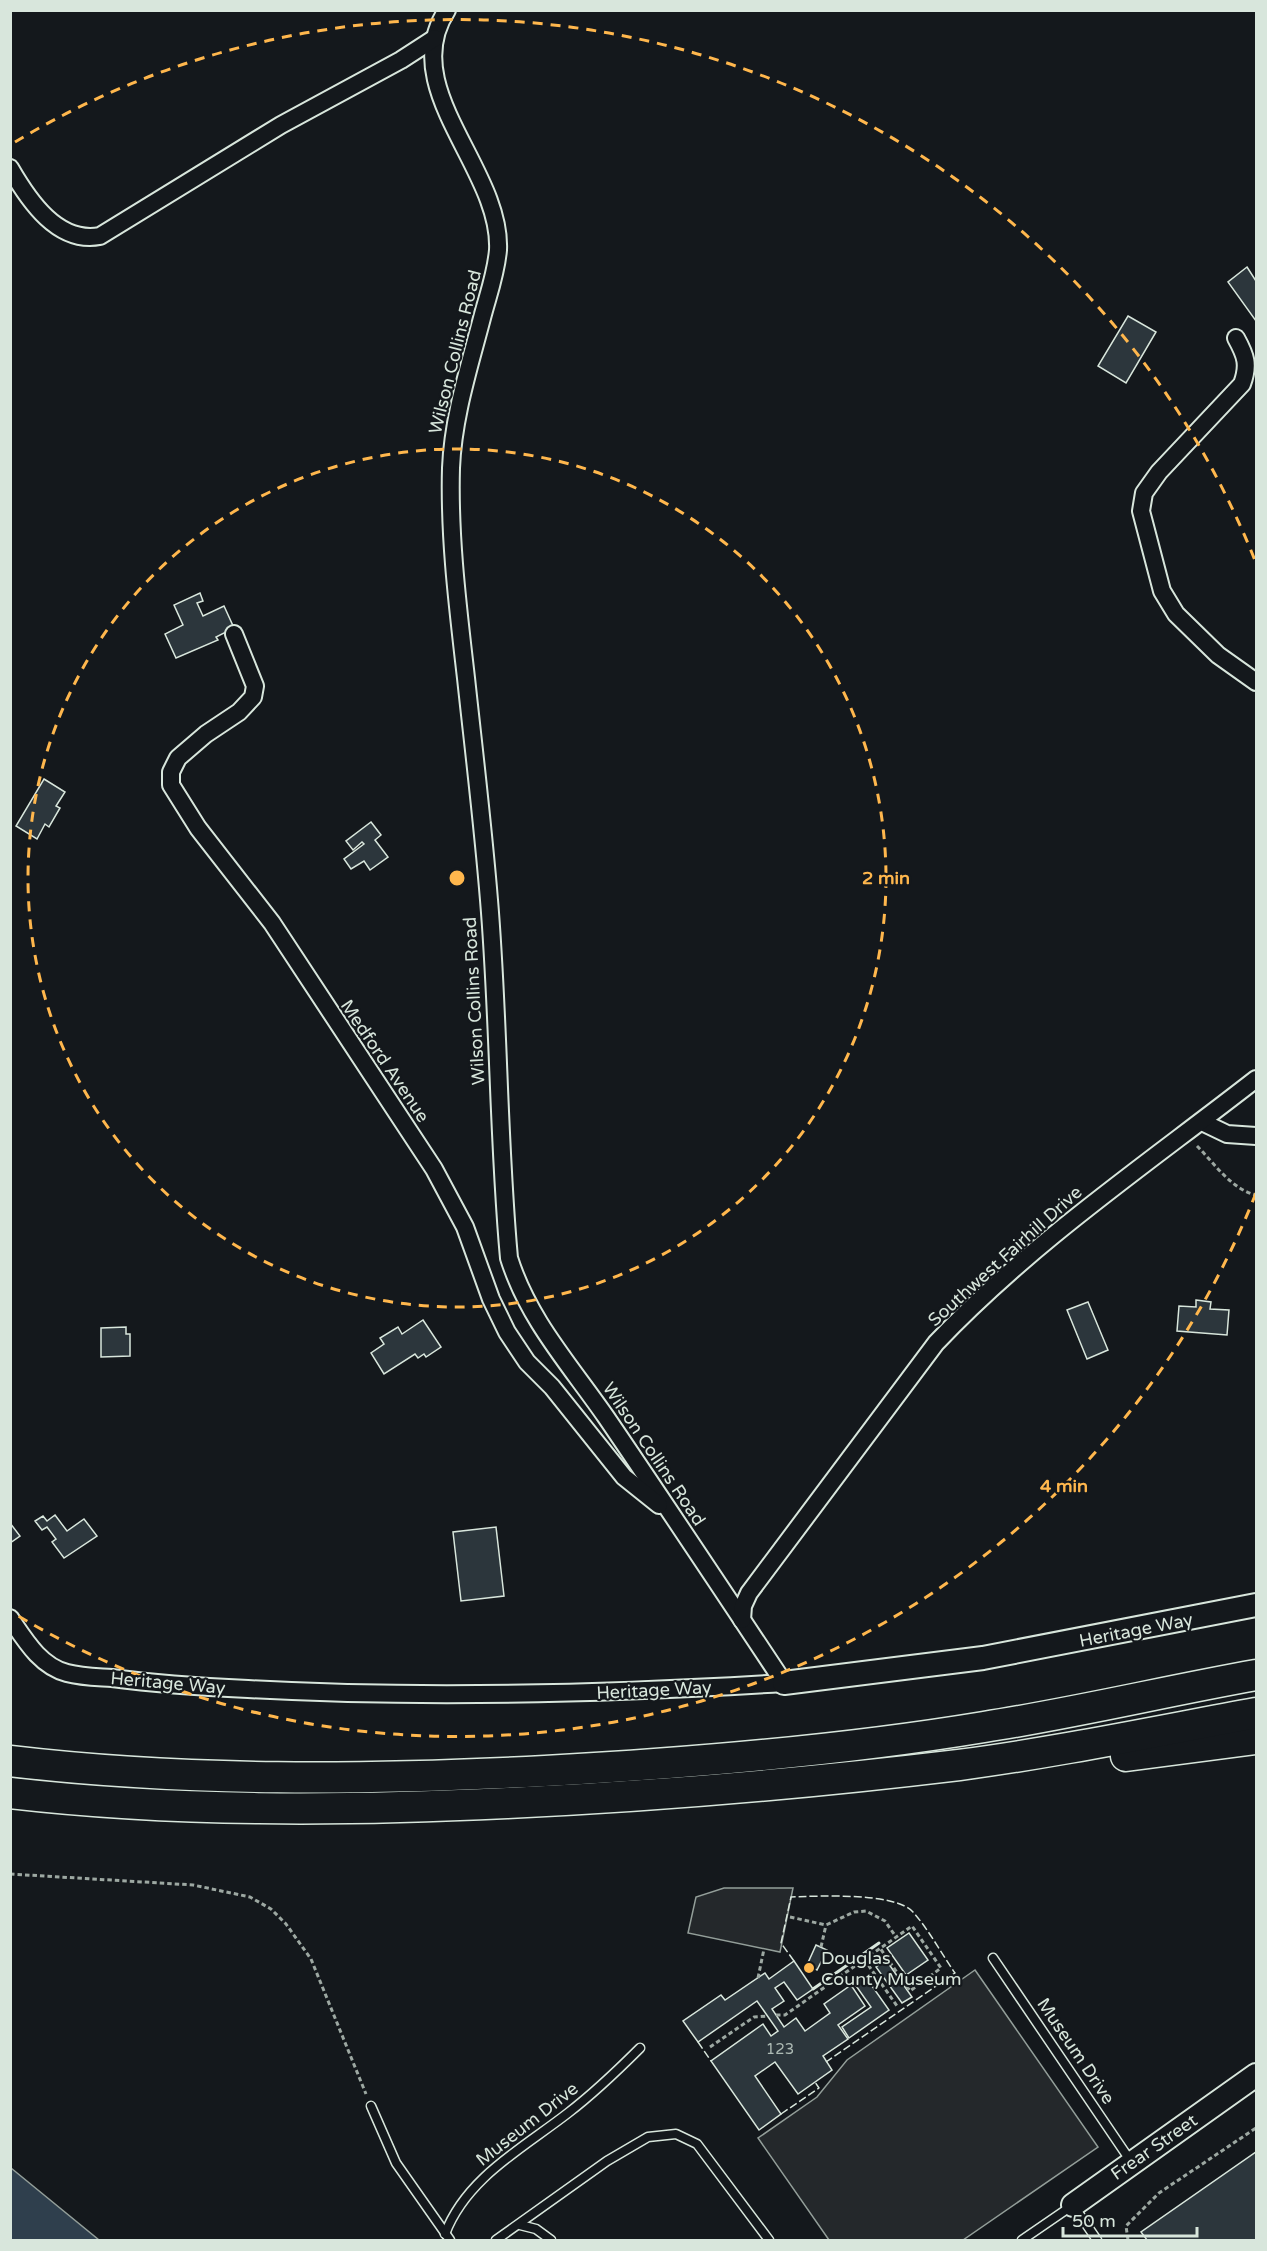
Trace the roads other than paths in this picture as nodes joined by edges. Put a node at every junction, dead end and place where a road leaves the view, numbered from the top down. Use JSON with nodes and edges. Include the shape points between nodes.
{"nodes":[{"id":1,"x":447,"y":10,"type":"edge"},
{"id":2,"x":435,"y":38,"type":"junction"},
{"id":3,"x":10,"y":168,"type":"edge"},
{"id":4,"x":1236,"y":338,"type":"dead end"},
{"id":5,"x":234,"y":634,"type":"dead end"},
{"id":6,"x":1257,"y":682,"type":"edge"},
{"id":7,"x":1257,"y":1079,"type":"edge"},
{"id":8,"x":1202,"y":1122,"type":"junction"},
{"id":9,"x":1257,"y":1136,"type":"edge"},
{"id":10,"x":672,"y":1515,"type":"junction"},
{"id":11,"x":1257,"y":1605,"type":"edge"},
{"id":12,"x":10,"y":1618,"type":"edge"},
{"id":13,"x":742,"y":1620,"type":"junction"},
{"id":14,"x":1250,"y":1675,"type":"edge"},
{"id":15,"x":784,"y":1683,"type":"junction"},
{"id":16,"x":1257,"y":1713,"type":"edge"},
{"id":17,"x":1257,"y":1739,"type":"edge"},
{"id":18,"x":10,"y":1761,"type":"edge"},
{"id":19,"x":961,"y":1764,"type":"junction"},
{"id":20,"x":10,"y":1793,"type":"edge"},
{"id":21,"x":993,"y":1958,"type":"dead end"},
{"id":22,"x":640,"y":2048,"type":"dead end"},
{"id":23,"x":1257,"y":2075,"type":"edge"},
{"id":24,"x":371,"y":2106,"type":"road end"},
{"id":25,"x":1132,"y":2163,"type":"junction"},
{"id":26,"x":1073,"y":2205,"type":"junction"},
{"id":27,"x":520,"y":2225,"type":"junction"},
{"id":28,"x":447,"y":2237,"type":"edge"},
{"id":29,"x":496,"y":2241,"type":"edge"},
{"id":30,"x":551,"y":2241,"type":"edge"},
{"id":31,"x":769,"y":2241,"type":"edge"},
{"id":32,"x":1022,"y":2241,"type":"edge"},
{"id":33,"x":1097,"y":2241,"type":"edge"}],
"edges":[{"from":1,"to":2,"type":"street","name":"Wilson Collins Road"},
{"from":2,"to":3,"type":"street","via":[[281,125],[100,236],[86,239],[45,217]]},
{"from":2,"to":10,"type":"street","name":"Wilson Collins Road","via":[[432,52],[436,81],[446,110],[486,190],[498,247],[494,279],[456,419],[451,514],[489,902],[509,1258],[533,1314]]},
{"from":4,"to":6,"type":"street","via":[[1248,367],[1242,384],[1160,472],[1144,493],[1141,511],[1162,591],[1176,614],[1218,655]]},
{"from":5,"to":10,"type":"street","name":"Medford Avenue","via":[[255,686],[253,697],[178,758],[171,772],[171,785],[198,828],[272,923],[434,1170],[465,1227],[491,1299],[527,1362],[624,1477]]},
{"from":7,"to":8,"type":"street","name":"Southwest Fairhill Drive"},
{"from":8,"to":9,"type":"street","via":[[1227,1134]]},
{"from":8,"to":13,"type":"street","name":"Southwest Fairhill Drive","via":[[1117,1183],[1041,1245],[936,1343],[749,1593]]},
{"from":10,"to":13,"type":"street","name":"Wilson Collins Road"},
{"from":11,"to":15,"type":"street","name":"Heritage Way","via":[[983,1658]]},
{"from":12,"to":15,"type":"street","name":"Heritage Way","via":[[47,1665],[67,1673],[130,1680],[332,1693],[511,1695]]},
{"from":13,"to":15,"type":"street","name":"Wilson Collins Road"},
{"from":14,"to":18,"type":"highway","via":[[984,1727],[786,1752],[631,1766],[459,1776],[304,1778],[172,1774]]},
{"from":16,"to":19,"type":"highway"},
{"from":17,"to":19,"type":"highway","via":[[1118,1757]]},
{"from":19,"to":20,"type":"highway","via":[[624,1798],[398,1809],[199,1807]]},
{"from":21,"to":25,"type":"lane","name":"Museum Drive"},
{"from":22,"to":28,"type":"lane","name":"Museum Drive","via":[[598,2089],[481,2180],[460,2201]]},
{"from":23,"to":25,"type":"street","name":"Frear Street"},
{"from":24,"to":28,"type":"lane","via":[[396,2163]]},
{"from":25,"to":26,"type":"street","name":"Frear Street"},
{"from":26,"to":32,"type":"lane","name":"Frear Street"},
{"from":26,"to":33,"type":"lane"},
{"from":27,"to":29,"type":"lane"},
{"from":27,"to":30,"type":"lane","via":[[536,2229]]},
{"from":27,"to":31,"type":"lane","via":[[607,2161],[648,2137],[676,2134],[697,2144]]}]}
